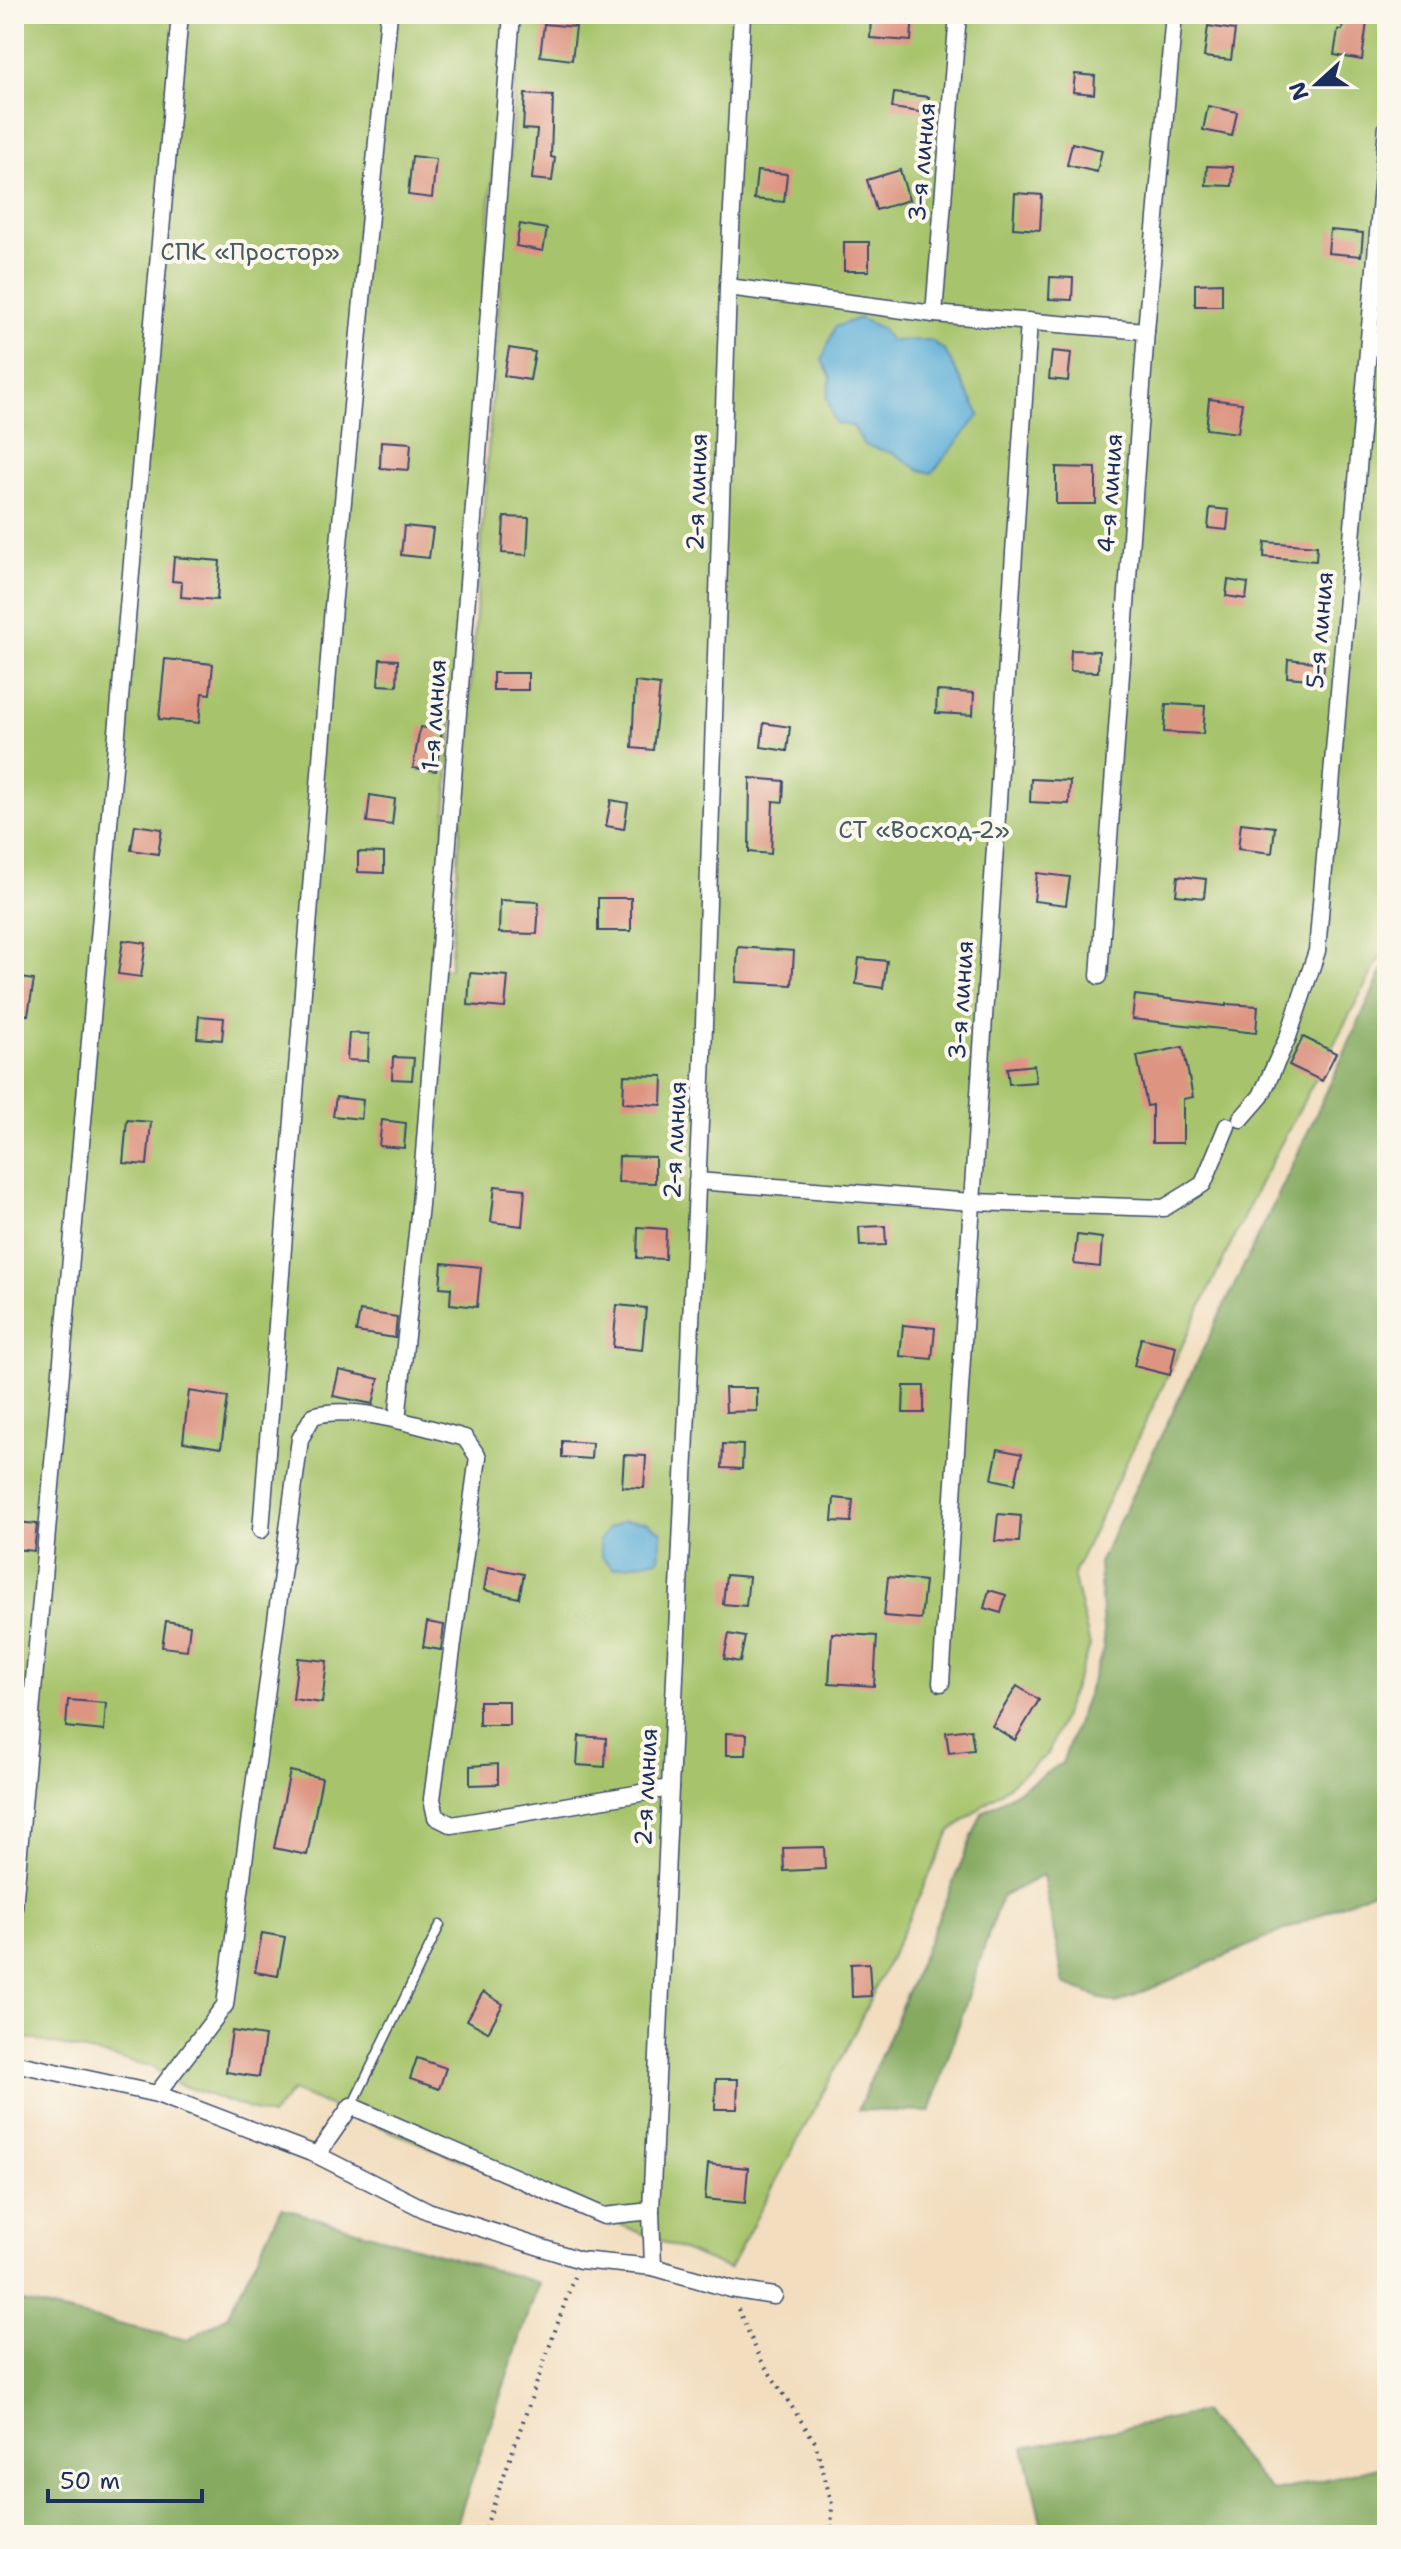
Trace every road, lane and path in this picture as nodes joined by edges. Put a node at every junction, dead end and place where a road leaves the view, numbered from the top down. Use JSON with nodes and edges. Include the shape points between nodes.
{"nodes":[{"id":1,"x":180,"y":14,"type":"edge"},
{"id":2,"x":389,"y":14,"type":"edge"},
{"id":3,"x":512,"y":14,"type":"edge"},
{"id":4,"x":742,"y":14,"type":"edge"},
{"id":5,"x":958,"y":14,"type":"edge"},
{"id":6,"x":1174,"y":14,"type":"edge"},
{"id":7,"x":1387,"y":127,"type":"edge"},
{"id":8,"x":728,"y":287,"type":"junction"},
{"id":9,"x":934,"y":314,"type":"junction"},
{"id":10,"x":1029,"y":321,"type":"junction"},
{"id":11,"x":1146,"y":331,"type":"junction"},
{"id":12,"x":1099,"y":976,"type":"dead end"},
{"id":13,"x":697,"y":1181,"type":"junction"},
{"id":14,"x":972,"y":1202,"type":"junction"},
{"id":15,"x":397,"y":1420,"type":"junction"},
{"id":16,"x":261,"y":1530,"type":"dead end"},
{"id":17,"x":941,"y":1683,"type":"dead end"},
{"id":18,"x":670,"y":1788,"type":"junction"},
{"id":19,"x":14,"y":1908,"type":"edge"},
{"id":20,"x":440,"y":1925,"type":"dead end"},
{"id":21,"x":14,"y":2063,"type":"edge"},
{"id":22,"x":157,"y":2094,"type":"junction"},
{"id":23,"x":351,"y":2106,"type":"junction"},
{"id":24,"x":317,"y":2155,"type":"junction"},
{"id":25,"x":651,"y":2211,"type":"junction"},
{"id":26,"x":580,"y":2260,"type":"junction"},
{"id":27,"x":653,"y":2267,"type":"junction"},
{"id":28,"x":731,"y":2289,"type":"junction"},
{"id":29,"x":774,"y":2296,"type":"dead end"},
{"id":30,"x":483,"y":2535,"type":"edge"},
{"id":31,"x":831,"y":2535,"type":"edge"}],
"edges":[{"from":1,"to":19,"type":"street"},
{"from":2,"to":16,"type":"street","via":[[331,623]]},
{"from":3,"to":15,"type":"street","name":"1-я линия","via":[[422,1190]]},
{"from":4,"to":8,"type":"street","name":"2-я линия"},
{"from":5,"to":9,"type":"street","name":"3-я линия"},
{"from":6,"to":11,"type":"street","name":"4-я линия"},
{"from":7,"to":14,"type":"street","name":"5-я линия","via":[[1317,951],[1288,1037],[1261,1096],[1234,1122],[1203,1184],[1164,1208]]},
{"from":8,"to":9,"type":"street"},
{"from":8,"to":13,"type":"street","name":"2-я линия"},
{"from":9,"to":10,"type":"street"},
{"from":10,"to":11,"type":"street"},
{"from":10,"to":14,"type":"street","name":"3-я линия"},
{"from":11,"to":12,"type":"street","name":"4-я линия"},
{"from":13,"to":14,"type":"street","name":"5-я линия"},
{"from":13,"to":18,"type":"street","name":"2-я линия"},
{"from":14,"to":17,"type":"street","name":"3-я линия"},
{"from":15,"to":18,"type":"street","via":[[465,1438],[478,1457],[432,1799],[436,1817],[452,1825]]},
{"from":15,"to":22,"type":"street","via":[[328,1411],[313,1416],[300,1439],[225,2005]]},
{"from":18,"to":25,"type":"street","name":"2-я линия"},
{"from":20,"to":23,"type":"lane"},
{"from":21,"to":22,"type":"street"},
{"from":22,"to":24,"type":"street"},
{"from":23,"to":24,"type":"street"},
{"from":23,"to":25,"type":"street","via":[[604,2216]]},
{"from":24,"to":26,"type":"street","via":[[428,2211]]},
{"from":25,"to":27,"type":"street","name":"2-я линия"},
{"from":26,"to":27,"type":"street"},
{"from":26,"to":30,"type":"path"},
{"from":27,"to":28,"type":"street"},
{"from":28,"to":29,"type":"street"},
{"from":28,"to":31,"type":"path","via":[[761,2360],[815,2442],[832,2504]]}]}
